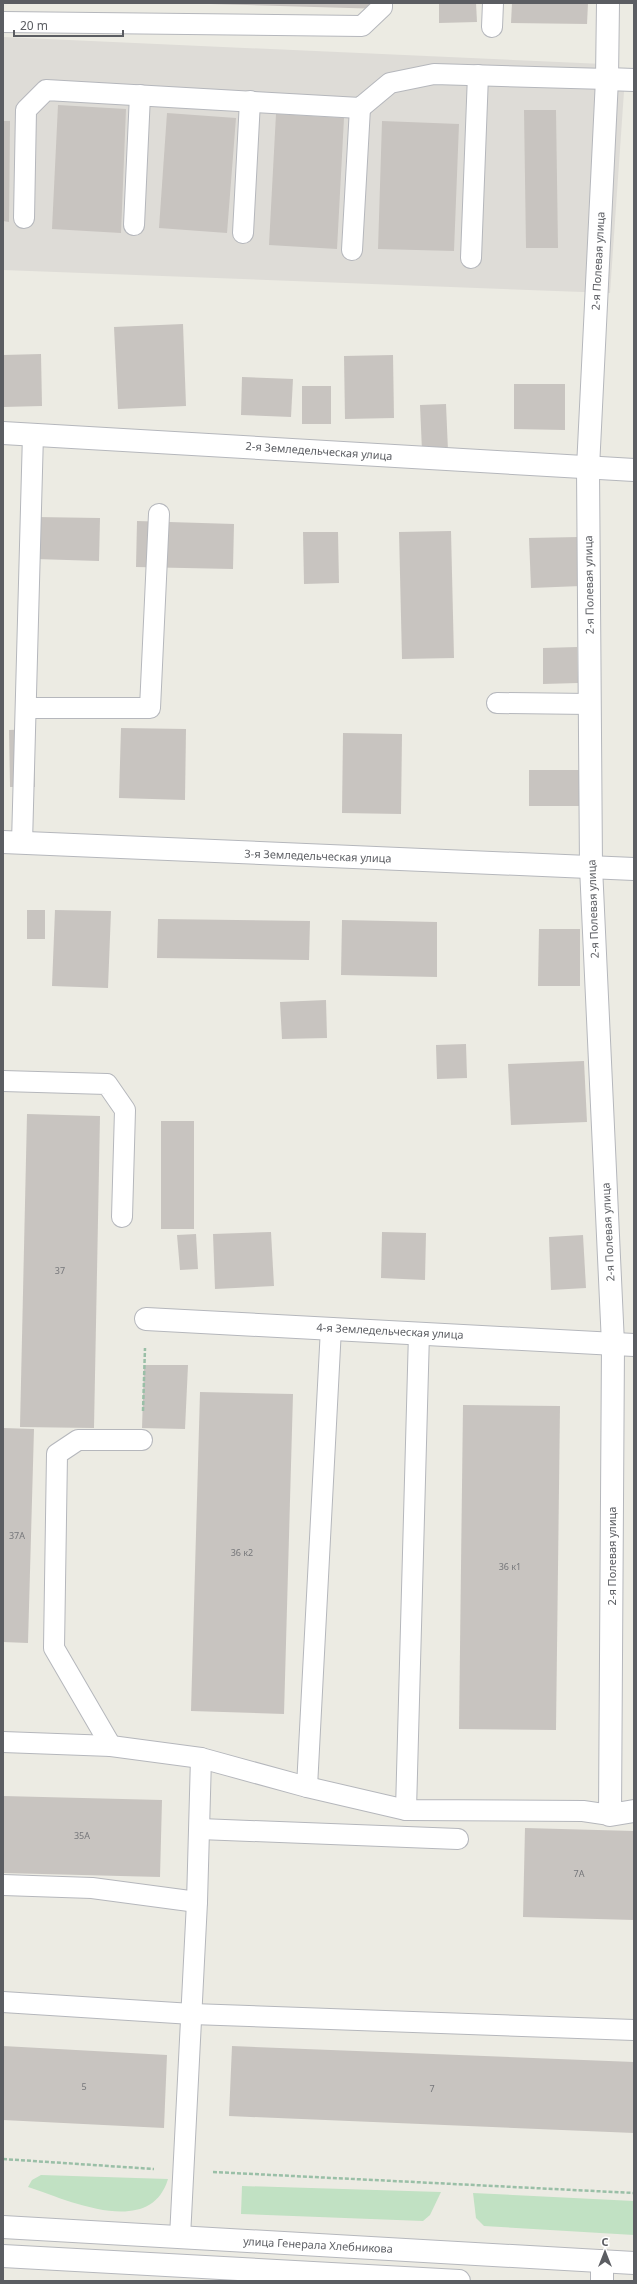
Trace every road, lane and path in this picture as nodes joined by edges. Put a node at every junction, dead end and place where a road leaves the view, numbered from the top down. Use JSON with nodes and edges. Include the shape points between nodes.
{"nodes":[{"id":1,"x":382,"y":3,"type":"edge"},
{"id":2,"x":493,"y":3,"type":"edge"},
{"id":3,"x":608,"y":3,"type":"edge"},
{"id":4,"x":3,"y":22,"type":"edge"},
{"id":5,"x":492,"y":27,"type":"dead end"},
{"id":6,"x":478,"y":75,"type":"junction"},
{"id":7,"x":607,"y":79,"type":"junction"},
{"id":8,"x":634,"y":80,"type":"edge"},
{"id":9,"x":140,"y":95,"type":"junction"},
{"id":10,"x":250,"y":101,"type":"junction"},
{"id":11,"x":360,"y":108,"type":"junction"},
{"id":12,"x":24,"y":218,"type":"dead end"},
{"id":13,"x":134,"y":224,"type":"dead end"},
{"id":14,"x":243,"y":233,"type":"dead end"},
{"id":15,"x":352,"y":250,"type":"dead end"},
{"id":16,"x":471,"y":258,"type":"dead end"},
{"id":17,"x":3,"y":432,"type":"edge"},
{"id":18,"x":33,"y":434,"type":"junction"},
{"id":19,"x":588,"y":468,"type":"junction"},
{"id":20,"x":634,"y":470,"type":"edge"},
{"id":21,"x":159,"y":514,"type":"dead end"},
{"id":22,"x":497,"y":703,"type":"dead end"},
{"id":23,"x":590,"y":704,"type":"junction"},
{"id":24,"x":26,"y":708,"type":"junction"},
{"id":25,"x":12,"y":843,"type":"edge"},
{"id":26,"x":591,"y":867,"type":"junction"},
{"id":27,"x":634,"y":868,"type":"edge"},
{"id":28,"x":3,"y":1081,"type":"edge"},
{"id":29,"x":122,"y":1217,"type":"dead end"},
{"id":30,"x":146,"y":1320,"type":"joint"},
{"id":31,"x":331,"y":1328,"type":"junction"},
{"id":32,"x":419,"y":1333,"type":"junction"},
{"id":33,"x":624,"y":1344,"type":"edge"},
{"id":34,"x":142,"y":1440,"type":"joint"},
{"id":35,"x":3,"y":1742,"type":"edge"},
{"id":36,"x":111,"y":1746,"type":"junction"},
{"id":37,"x":200,"y":1758,"type":"junction"},
{"id":38,"x":307,"y":1787,"type":"junction"},
{"id":39,"x":406,"y":1810,"type":"junction"},
{"id":40,"x":634,"y":1811,"type":"edge"},
{"id":41,"x":610,"y":1815,"type":"junction"},
{"id":42,"x":200,"y":1829,"type":"junction"},
{"id":43,"x":458,"y":1839,"type":"dead end"},
{"id":44,"x":3,"y":1885,"type":"edge"},
{"id":45,"x":197,"y":1902,"type":"junction"},
{"id":46,"x":3,"y":2002,"type":"edge"},
{"id":47,"x":192,"y":2014,"type":"junction"},
{"id":48,"x":634,"y":2030,"type":"edge"},
{"id":49,"x":3,"y":2159,"type":"edge"},
{"id":50,"x":184,"y":2171,"type":"junction"},
{"id":51,"x":634,"y":2193,"type":"edge"},
{"id":52,"x":3,"y":2226,"type":"edge"},
{"id":53,"x":180,"y":2237,"type":"junction"},
{"id":54,"x":3,"y":2256,"type":"edge"},
{"id":55,"x":634,"y":2263,"type":"edge"},
{"id":56,"x":602,"y":2271,"type":"edge"},
{"id":57,"x":459,"y":2281,"type":"edge"}],
"edges":[{"from":1,"to":4,"type":"lane","via":[[382,7],[362,26]]},
{"from":2,"to":5,"type":"lane"},
{"from":3,"to":7,"type":"street","name":"2-я Полевая улица"},
{"from":6,"to":7,"type":"lane"},
{"from":6,"to":11,"type":"lane","via":[[434,74],[390,83]]},
{"from":6,"to":16,"type":"lane"},
{"from":7,"to":8,"type":"street"},
{"from":7,"to":19,"type":"street","name":"2-я Полевая улица"},
{"from":9,"to":10,"type":"lane"},
{"from":9,"to":12,"type":"lane","via":[[46,90],[26,110]]},
{"from":9,"to":13,"type":"lane"},
{"from":10,"to":11,"type":"lane"},
{"from":10,"to":14,"type":"lane"},
{"from":11,"to":15,"type":"lane"},
{"from":17,"to":18,"type":"street","name":"2-я Земледельческая улица"},
{"from":18,"to":19,"type":"street","name":"2-я Земледельческая улица"},
{"from":18,"to":24,"type":"lane"},
{"from":19,"to":20,"type":"street","name":"2-я Земледельческая улица"},
{"from":19,"to":23,"type":"street","name":"2-я Полевая улица"},
{"from":21,"to":24,"type":"lane","via":[[150,708]]},
{"from":22,"to":23,"type":"lane"},
{"from":23,"to":26,"type":"street","name":"2-я Полевая улица"},
{"from":24,"to":25,"type":"lane"},
{"from":25,"to":26,"type":"street","name":"3-я Земледельческая улица"},
{"from":26,"to":27,"type":"street","name":"3-я Земледельческая улица"},
{"from":26,"to":33,"type":"street","name":"2-я Полевая улица"},
{"from":28,"to":29,"type":"lane","via":[[107,1084],[125,1110]]},
{"from":30,"to":31,"type":"street","name":"4-я Земледельческая улица"},
{"from":30,"to":34,"type":"path"},
{"from":31,"to":32,"type":"street","name":"4-я Земледельческая улица"},
{"from":31,"to":38,"type":"lane"},
{"from":32,"to":33,"type":"street","name":"4-я Земледельческая улица"},
{"from":32,"to":39,"type":"lane"},
{"from":33,"to":41,"type":"street","name":"2-я Полевая улица"},
{"from":34,"to":36,"type":"lane","via":[[78,1440],[57,1454],[54,1648]]},
{"from":35,"to":36,"type":"lane"},
{"from":36,"to":37,"type":"lane"},
{"from":37,"to":38,"type":"lane"},
{"from":37,"to":42,"type":"lane"},
{"from":38,"to":39,"type":"lane"},
{"from":39,"to":41,"type":"lane","via":[[583,1811]]},
{"from":40,"to":41,"type":"street"},
{"from":42,"to":43,"type":"lane"},
{"from":42,"to":45,"type":"lane"},
{"from":44,"to":45,"type":"lane","via":[[92,1888]]},
{"from":45,"to":47,"type":"lane"},
{"from":46,"to":47,"type":"lane"},
{"from":47,"to":48,"type":"lane"},
{"from":47,"to":50,"type":"lane"},
{"from":49,"to":50,"type":"path"},
{"from":50,"to":51,"type":"path"},
{"from":50,"to":53,"type":"lane"},
{"from":52,"to":53,"type":"street","name":"улица Генерала Хлебникова"},
{"from":53,"to":56,"type":"street","name":"улица Генерала Хлебникова"},
{"from":54,"to":57,"type":"street"},
{"from":55,"to":56,"type":"street","name":"улица Генерала Хлебникова"}]}
